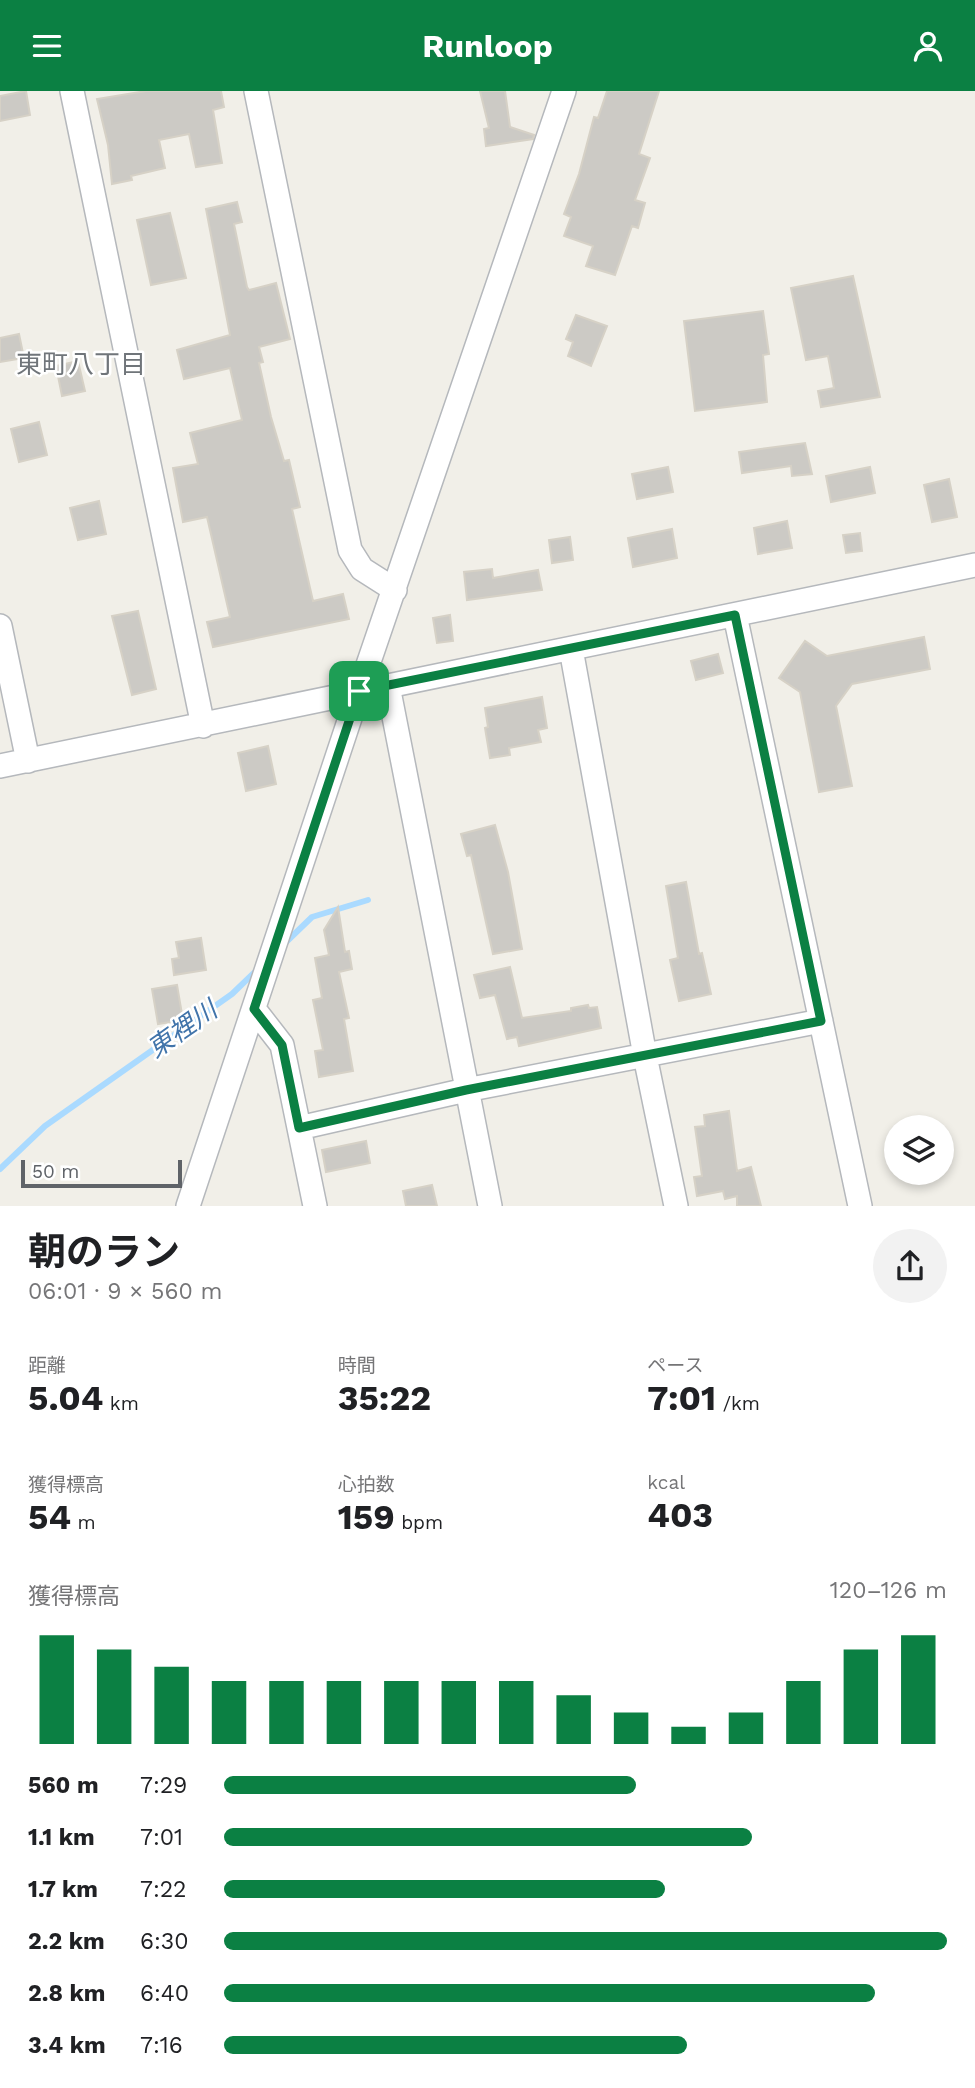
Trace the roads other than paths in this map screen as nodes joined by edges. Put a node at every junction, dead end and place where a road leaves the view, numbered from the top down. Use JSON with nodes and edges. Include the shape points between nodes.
{"nodes":[{"id":1,"x":72,"y":91,"type":"edge"},
{"id":2,"x":257,"y":91,"type":"edge"},
{"id":3,"x":564,"y":91,"type":"edge"},
{"id":4,"x":975,"y":565,"type":"edge"},
{"id":5,"x":395,"y":590,"type":"junction"},
{"id":6,"x":735,"y":615,"type":"junction"},
{"id":7,"x":0,"y":626,"type":"edge"},
{"id":8,"x":571,"y":649,"type":"junction"},
{"id":9,"x":388,"y":686,"type":"junction"},
{"id":10,"x":359,"y":691,"type":"junction"},
{"id":11,"x":202,"y":726,"type":"junction"},
{"id":12,"x":28,"y":761,"type":"junction"},
{"id":13,"x":0,"y":766,"type":"edge"},
{"id":14,"x":254,"y":1009,"type":"junction"},
{"id":15,"x":821,"y":1021,"type":"junction"},
{"id":16,"x":645,"y":1056,"type":"junction"},
{"id":17,"x":466,"y":1090,"type":"junction"},
{"id":18,"x":299,"y":1128,"type":"junction"},
{"id":19,"x":188,"y":1206,"type":"edge"},
{"id":20,"x":315,"y":1206,"type":"edge"},
{"id":21,"x":489,"y":1206,"type":"edge"},
{"id":22,"x":676,"y":1206,"type":"edge"},
{"id":23,"x":860,"y":1206,"type":"edge"}],
"edges":[{"from":1,"to":11,"type":"street"},
{"from":2,"to":5,"type":"street","via":[[350,550],[362,569]]},
{"from":3,"to":5,"type":"street"},
{"from":4,"to":6,"type":"street"},
{"from":5,"to":10,"type":"street"},
{"from":6,"to":8,"type":"street"},
{"from":6,"to":15,"type":"street"},
{"from":7,"to":12,"type":"street"},
{"from":8,"to":9,"type":"street"},
{"from":8,"to":16,"type":"street"},
{"from":9,"to":10,"type":"street"},
{"from":9,"to":17,"type":"street"},
{"from":10,"to":11,"type":"street"},
{"from":10,"to":14,"type":"street"},
{"from":11,"to":12,"type":"street"},
{"from":12,"to":13,"type":"street"},
{"from":14,"to":18,"type":"street","via":[[282,1045]]},
{"from":14,"to":19,"type":"street"},
{"from":15,"to":16,"type":"street"},
{"from":15,"to":23,"type":"street"},
{"from":16,"to":17,"type":"street"},
{"from":16,"to":22,"type":"street"},
{"from":17,"to":18,"type":"street"},
{"from":17,"to":21,"type":"street"},
{"from":18,"to":20,"type":"street"}]}
